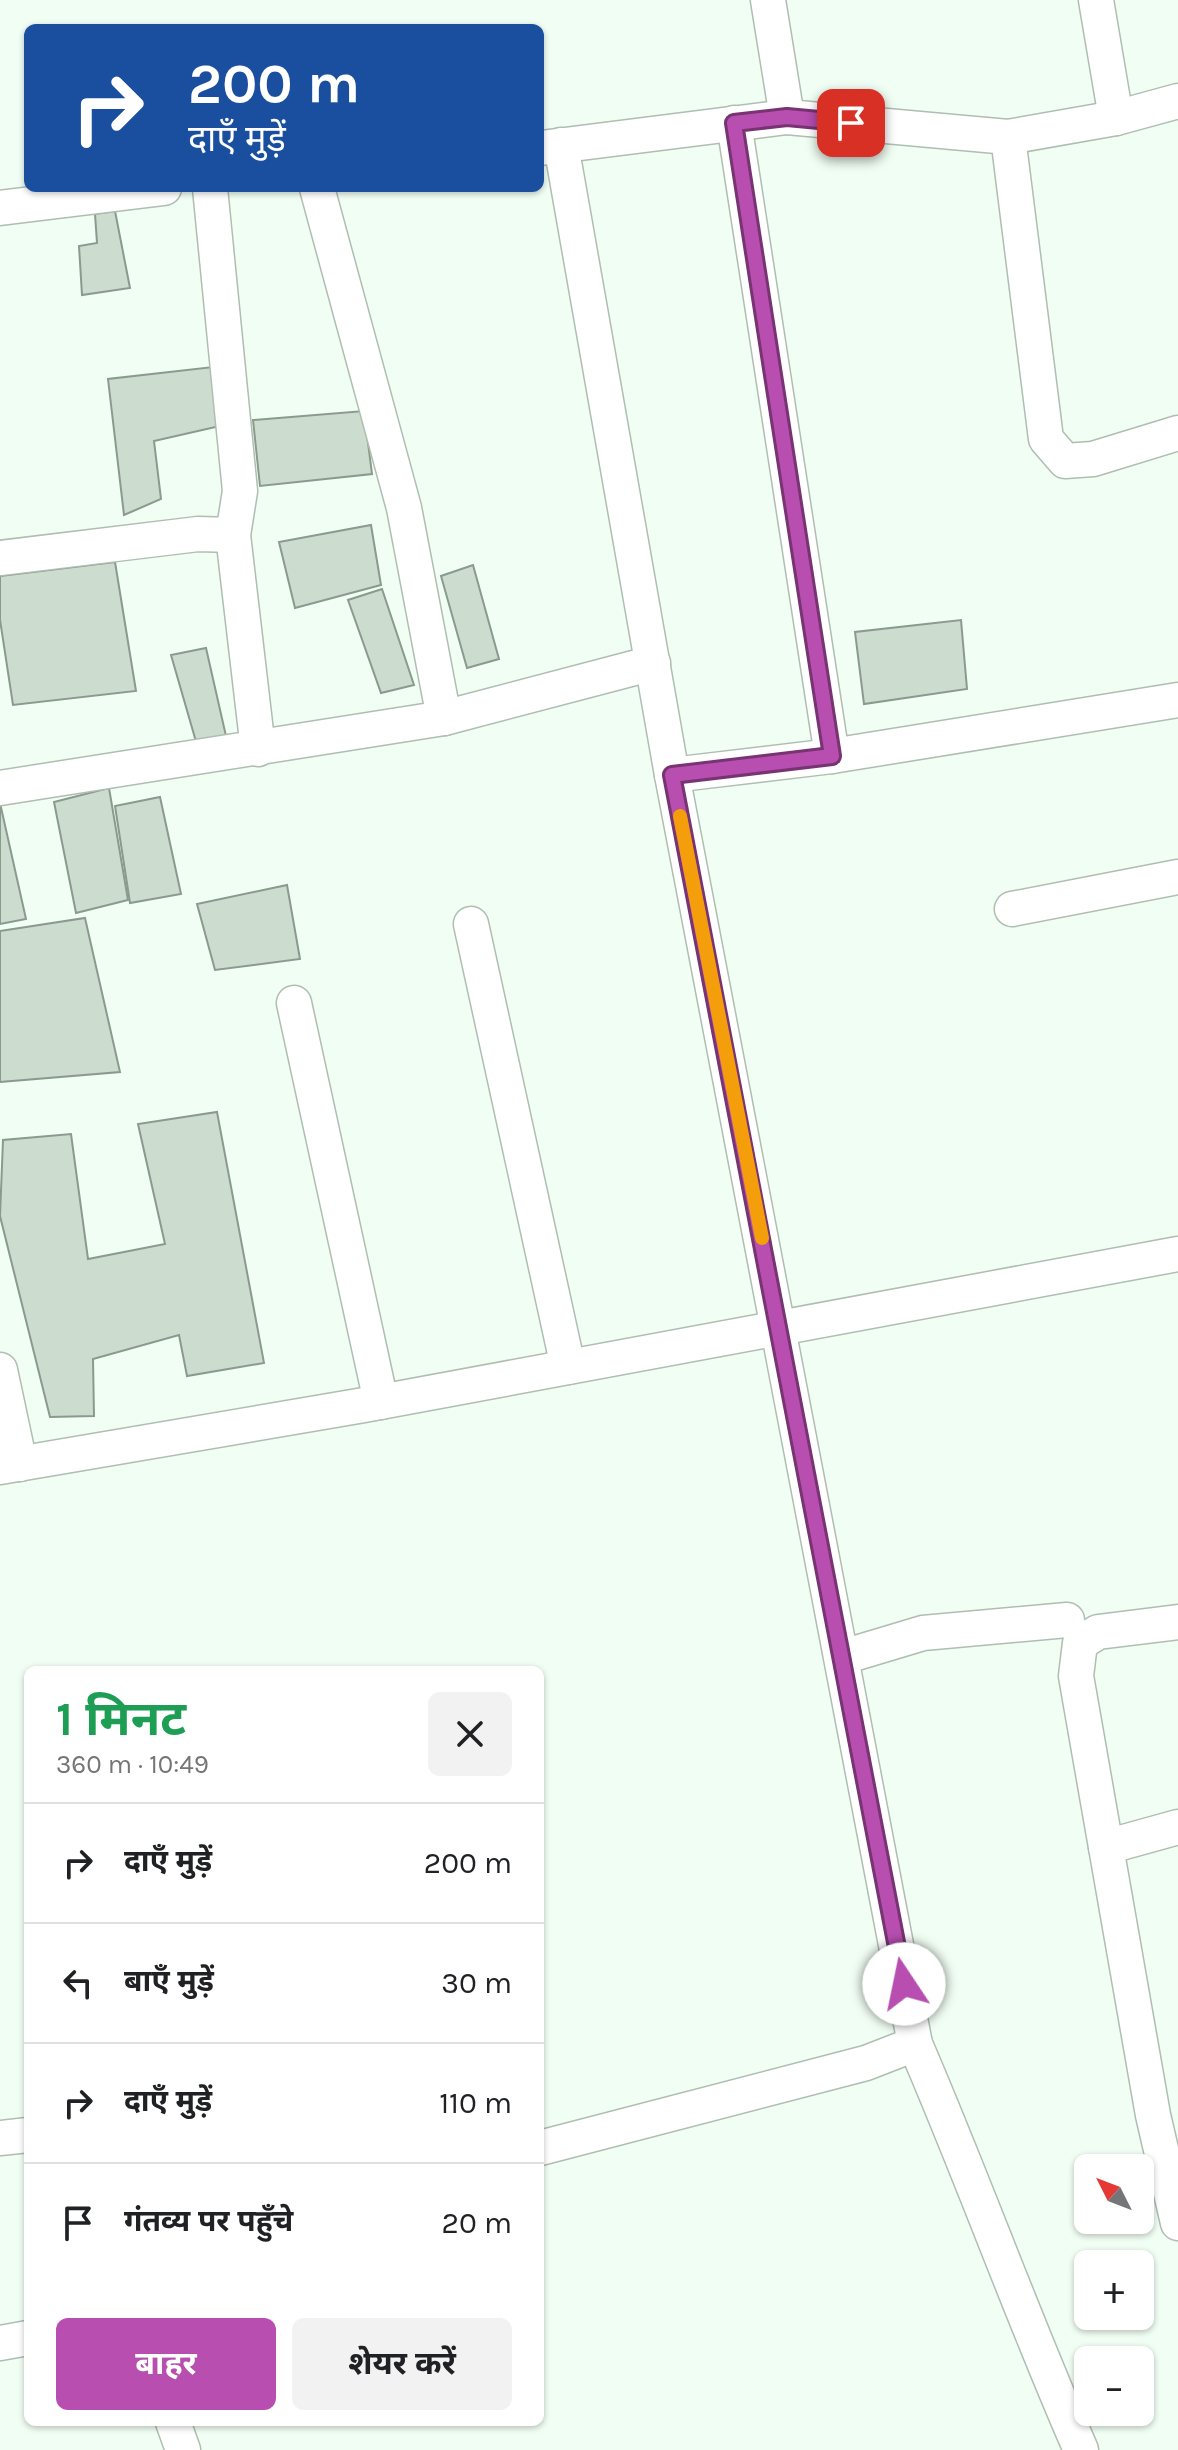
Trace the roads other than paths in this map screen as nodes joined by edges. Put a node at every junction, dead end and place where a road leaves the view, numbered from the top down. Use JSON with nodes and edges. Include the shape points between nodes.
{"nodes":[{"id":1,"x":768,"y":0,"type":"edge"},
{"id":2,"x":1096,"y":0,"type":"edge"},
{"id":3,"x":1178,"y":101,"type":"edge"},
{"id":4,"x":787,"y":117,"type":"junction"},
{"id":5,"x":1116,"y":118,"type":"junction"},
{"id":6,"x":734,"y":123,"type":"junction"},
{"id":7,"x":1008,"y":137,"type":"junction"},
{"id":8,"x":550,"y":147,"type":"edge"},
{"id":9,"x":131,"y":192,"type":"edge"},
{"id":10,"x":210,"y":192,"type":"edge"},
{"id":11,"x":318,"y":192,"type":"edge"},
{"id":12,"x":0,"y":208,"type":"edge"},
{"id":13,"x":1178,"y":433,"type":"edge"},
{"id":14,"x":233,"y":535,"type":"junction"},
{"id":15,"x":0,"y":558,"type":"edge"},
{"id":16,"x":653,"y":663,"type":"junction"},
{"id":17,"x":1178,"y":700,"type":"edge"},
{"id":18,"x":444,"y":718,"type":"junction"},
{"id":19,"x":258,"y":749,"type":"junction"},
{"id":20,"x":832,"y":756,"type":"junction"},
{"id":21,"x":672,"y":775,"type":"junction"},
{"id":22,"x":0,"y":788,"type":"edge"},
{"id":23,"x":1178,"y":877,"type":"edge"},
{"id":24,"x":1012,"y":909,"type":"dead end"},
{"id":25,"x":471,"y":924,"type":"dead end"},
{"id":26,"x":294,"y":1003,"type":"dead end"},
{"id":27,"x":1178,"y":1254,"type":"edge"},
{"id":28,"x":779,"y":1328,"type":"junction"},
{"id":29,"x":568,"y":1367,"type":"junction"},
{"id":30,"x":0,"y":1370,"type":"edge"},
{"id":31,"x":381,"y":1402,"type":"junction"},
{"id":32,"x":10,"y":1466,"type":"edge"},
{"id":33,"x":1067,"y":1620,"type":"dead end"},
{"id":34,"x":1178,"y":1622,"type":"edge"},
{"id":35,"x":843,"y":1657,"type":"junction"},
{"id":36,"x":1178,"y":1827,"type":"edge"},
{"id":37,"x":1106,"y":1847,"type":"junction"},
{"id":38,"x":915,"y":2044,"type":"junction"},
{"id":39,"x":24,"y":2135,"type":"edge"},
{"id":40,"x":0,"y":2138,"type":"edge"},
{"id":41,"x":544,"y":2147,"type":"edge"},
{"id":42,"x":1178,"y":2223,"type":"edge"},
{"id":43,"x":24,"y":2339,"type":"edge"},
{"id":44,"x":0,"y":2343,"type":"edge"},
{"id":45,"x":174,"y":2426,"type":"edge"},
{"id":46,"x":183,"y":2450,"type":"edge"},
{"id":47,"x":1081,"y":2450,"type":"edge"}],
"edges":[{"from":1,"to":4,"type":"street"},
{"from":2,"to":5,"type":"street"},
{"from":3,"to":5,"type":"street"},
{"from":4,"to":6,"type":"street"},
{"from":4,"to":7,"type":"street"},
{"from":5,"to":7,"type":"street"},
{"from":6,"to":8,"type":"street"},
{"from":6,"to":20,"type":"street"},
{"from":7,"to":13,"type":"street","via":[[1046,439],[1065,461],[1093,459]]},
{"from":8,"to":16,"type":"street"},
{"from":9,"to":12,"type":"street"},
{"from":10,"to":14,"type":"street","via":[[240,491]]},
{"from":11,"to":18,"type":"street","via":[[404,508]]},
{"from":14,"to":15,"type":"street","via":[[198,534]]},
{"from":14,"to":19,"type":"street"},
{"from":16,"to":18,"type":"street"},
{"from":16,"to":21,"type":"street"},
{"from":17,"to":20,"type":"street"},
{"from":18,"to":19,"type":"street"},
{"from":19,"to":22,"type":"street"},
{"from":20,"to":21,"type":"street"},
{"from":21,"to":28,"type":"street"},
{"from":23,"to":24,"type":"street"},
{"from":25,"to":29,"type":"street"},
{"from":26,"to":31,"type":"street"},
{"from":27,"to":28,"type":"street"},
{"from":28,"to":29,"type":"street"},
{"from":28,"to":35,"type":"street"},
{"from":29,"to":31,"type":"street"},
{"from":30,"to":32,"type":"street"},
{"from":31,"to":32,"type":"street"},
{"from":33,"to":35,"type":"street","via":[[923,1633]]},
{"from":34,"to":37,"type":"street","via":[[1098,1632],[1080,1643],[1077,1652],[1076,1676]]},
{"from":35,"to":38,"type":"street"},
{"from":36,"to":37,"type":"street"},
{"from":37,"to":42,"type":"street","via":[[1153,2115]]},
{"from":38,"to":41,"type":"street","via":[[851,2067]]},
{"from":38,"to":47,"type":"street"},
{"from":39,"to":40,"type":"street"},
{"from":43,"to":44,"type":"street"},
{"from":45,"to":46,"type":"street"}]}
